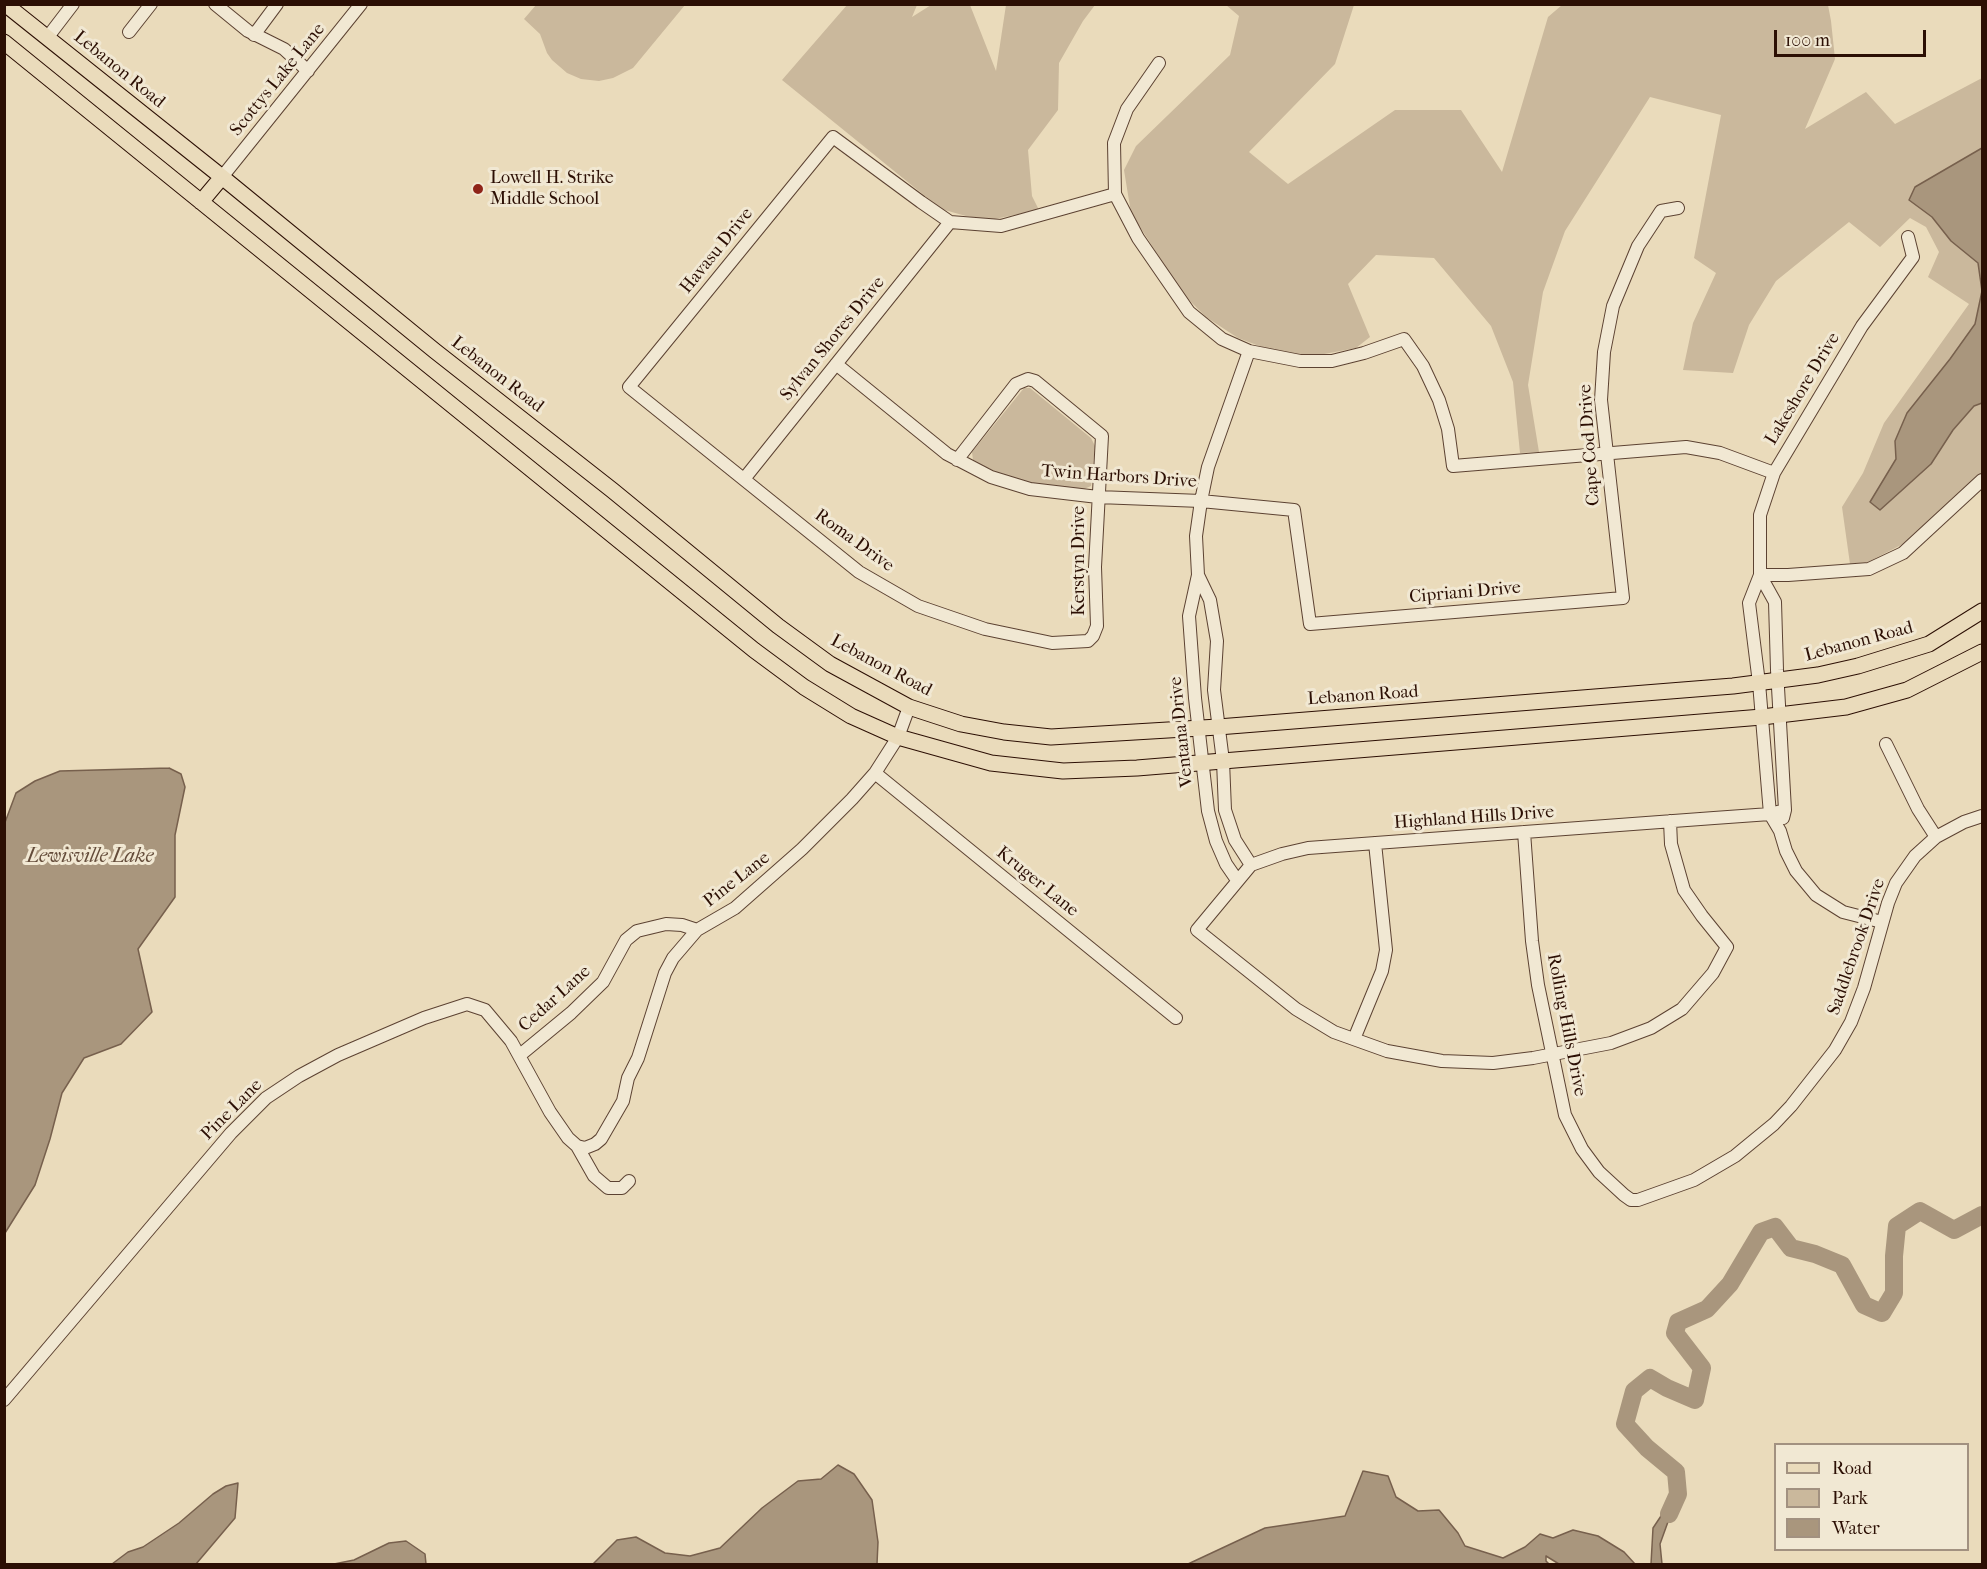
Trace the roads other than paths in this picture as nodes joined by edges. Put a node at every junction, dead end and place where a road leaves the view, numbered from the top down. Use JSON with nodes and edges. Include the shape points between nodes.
{"nodes":[{"id":1,"x":5,"y":4,"type":"edge"},
{"id":2,"x":73,"y":4,"type":"edge"},
{"id":3,"x":151,"y":4,"type":"edge"},
{"id":4,"x":215,"y":4,"type":"edge"},
{"id":5,"x":278,"y":4,"type":"edge"},
{"id":6,"x":361,"y":4,"type":"edge"},
{"id":7,"x":129,"y":32,"type":"dead end"},
{"id":8,"x":254,"y":34,"type":"junction"},
{"id":9,"x":47,"y":38,"type":"junction"},
{"id":10,"x":4,"y":42,"type":"edge"},
{"id":11,"x":1159,"y":63,"type":"dead end"},
{"id":12,"x":308,"y":71,"type":"junction"},
{"id":13,"x":222,"y":177,"type":"junction"},
{"id":14,"x":1115,"y":194,"type":"junction"},
{"id":15,"x":201,"y":202,"type":"junction"},
{"id":16,"x":1678,"y":208,"type":"dead end"},
{"id":17,"x":950,"y":222,"type":"junction"},
{"id":18,"x":1908,"y":237,"type":"dead end"},
{"id":19,"x":1250,"y":351,"type":"junction"},
{"id":20,"x":836,"y":364,"type":"junction"},
{"id":21,"x":629,"y":387,"type":"joint"},
{"id":22,"x":1607,"y":453,"type":"junction"},
{"id":23,"x":957,"y":460,"type":"junction"},
{"id":24,"x":1774,"y":473,"type":"junction"},
{"id":25,"x":744,"y":478,"type":"junction"},
{"id":26,"x":1983,"y":480,"type":"edge"},
{"id":27,"x":1098,"y":497,"type":"junction"},
{"id":28,"x":1201,"y":501,"type":"junction"},
{"id":29,"x":1198,"y":575,"type":"junction"},
{"id":30,"x":1760,"y":575,"type":"junction"},
{"id":31,"x":1623,"y":598,"type":"joint"},
{"id":32,"x":1983,"y":610,"type":"edge"},
{"id":33,"x":1310,"y":624,"type":"joint"},
{"id":34,"x":1093,"y":636,"type":"joint"},
{"id":35,"x":1983,"y":652,"type":"edge"},
{"id":36,"x":1778,"y":681,"type":"junction"},
{"id":37,"x":1759,"y":683,"type":"junction"},
{"id":38,"x":909,"y":707,"type":"junction"},
{"id":39,"x":1780,"y":716,"type":"junction"},
{"id":40,"x":1762,"y":717,"type":"junction"},
{"id":41,"x":1218,"y":727,"type":"junction"},
{"id":42,"x":1198,"y":728,"type":"junction"},
{"id":43,"x":898,"y":737,"type":"junction"},
{"id":44,"x":1886,"y":744,"type":"dead end"},
{"id":45,"x":1223,"y":761,"type":"junction"},
{"id":46,"x":1203,"y":762,"type":"junction"},
{"id":47,"x":875,"y":773,"type":"junction"},
{"id":48,"x":1785,"y":810,"type":"junction"},
{"id":49,"x":1770,"y":814,"type":"junction"},
{"id":50,"x":1983,"y":816,"type":"edge"},
{"id":51,"x":1670,"y":821,"type":"junction"},
{"id":52,"x":1780,"y":831,"type":"junction"},
{"id":53,"x":1524,"y":832,"type":"junction"},
{"id":54,"x":1936,"y":837,"type":"junction"},
{"id":55,"x":1375,"y":843,"type":"junction"},
{"id":56,"x":1251,"y":865,"type":"junction"},
{"id":57,"x":1238,"y":880,"type":"junction"},
{"id":58,"x":1882,"y":922,"type":"junction"},
{"id":59,"x":697,"y":930,"type":"junction"},
{"id":60,"x":1176,"y":1018,"type":"dead end"},
{"id":61,"x":1354,"y":1039,"type":"junction"},
{"id":62,"x":1554,"y":1054,"type":"junction"},
{"id":63,"x":520,"y":1055,"type":"junction"},
{"id":64,"x":577,"y":1146,"type":"junction"},
{"id":65,"x":629,"y":1181,"type":"dead end"},
{"id":66,"x":1631,"y":1200,"type":"joint"},
{"id":67,"x":4,"y":1400,"type":"edge"}],
"edges":[{"from":1,"to":9,"type":"main road","name":"Lebanon Road"},
{"from":2,"to":9,"type":"street"},
{"from":3,"to":7,"type":"street"},
{"from":4,"to":8,"type":"street"},
{"from":5,"to":8,"type":"street"},
{"from":6,"to":12,"type":"street","name":"Scottys Lake Lane"},
{"from":8,"to":12,"type":"street","via":[[284,49]]},
{"from":9,"to":13,"type":"main road","name":"Lebanon Road"},
{"from":10,"to":15,"type":"main road"},
{"from":11,"to":14,"type":"street","via":[[1127,109],[1114,143]]},
{"from":12,"to":13,"type":"street","name":"Scottys Lake Lane"},
{"from":13,"to":15,"type":"main road"},
{"from":13,"to":38,"type":"main road","name":"Lebanon Road","via":[[778,626],[830,664]]},
{"from":14,"to":17,"type":"street","via":[[1001,226]]},
{"from":14,"to":19,"type":"street","via":[[1138,238],[1189,312],[1222,339]]},
{"from":15,"to":43,"type":"main road","via":[[754,650],[851,716]]},
{"from":16,"to":22,"type":"street","name":"Cape Cod Drive","via":[[1661,211],[1638,246],[1612,306],[1601,400]]},
{"from":17,"to":20,"type":"street","name":"Sylvan Shores Drive"},
{"from":17,"to":21,"type":"street","name":"Havasu Drive","via":[[833,137]]},
{"from":18,"to":24,"type":"street","name":"Lakeshore Drive","via":[[1913,257],[1862,326]]},
{"from":19,"to":22,"type":"street","via":[[1299,361],[1332,360],[1404,339],[1423,366],[1439,400],[1453,466]]},
{"from":19,"to":28,"type":"street","name":"Ventana Drive","via":[[1208,467]]},
{"from":20,"to":23,"type":"street","name":"Twin Harbors Drive"},
{"from":20,"to":25,"type":"street","name":"Sylvan Shores Drive"},
{"from":21,"to":25,"type":"street","name":"Roma Drive"},
{"from":22,"to":24,"type":"street","via":[[1686,447],[1720,453]]},
{"from":22,"to":31,"type":"street","name":"Cape Cod Drive"},
{"from":23,"to":27,"type":"street","name":"Twin Harbors Drive","via":[[991,477],[1030,489]]},
{"from":23,"to":27,"type":"street","name":"Kerstyn Drive","via":[[1017,384],[1028,379],[1102,436]]},
{"from":24,"to":30,"type":"street","name":"Lakeshore Drive","via":[[1760,515]]},
{"from":25,"to":34,"type":"street","name":"Roma Drive","via":[[860,572],[918,606],[985,629],[1052,642],[1088,641]]},
{"from":26,"to":30,"type":"street","via":[[1903,553],[1869,569]]},
{"from":27,"to":28,"type":"street","name":"Twin Harbors Drive"},
{"from":27,"to":34,"type":"street","name":"Kerstyn Drive","via":[[1097,626]]},
{"from":28,"to":29,"type":"street","name":"Ventana Drive","via":[[1196,536]]},
{"from":28,"to":33,"type":"street","name":"Twin Harbors Drive","via":[[1294,510]]},
{"from":29,"to":41,"type":"street","name":"Ventana Drive","via":[[1210,600],[1217,641],[1214,690]]},
{"from":29,"to":42,"type":"street","name":"Ventana Drive","via":[[1189,615]]},
{"from":30,"to":36,"type":"street","name":"Lakeshore Drive","via":[[1775,602]]},
{"from":30,"to":37,"type":"street","name":"Lakeshore Drive","via":[[1749,603]]},
{"from":31,"to":33,"type":"street","name":"Cipriani Drive"},
{"from":32,"to":36,"type":"main road","name":"Lebanon Road","via":[[1929,644],[1858,666]]},
{"from":35,"to":39,"type":"main road","via":[[1906,690],[1846,707]]},
{"from":36,"to":37,"type":"main road","name":"Lebanon Road"},
{"from":36,"to":39,"type":"street","name":"Lakeshore Drive"},
{"from":37,"to":40,"type":"street","name":"Lakeshore Drive"},
{"from":37,"to":41,"type":"main road","name":"Lebanon Road"},
{"from":38,"to":42,"type":"main road","name":"Lebanon Road","via":[[961,724],[1051,737]]},
{"from":38,"to":43,"type":"street","name":"Pine Lane"},
{"from":39,"to":40,"type":"main road"},
{"from":39,"to":48,"type":"street","name":"Lakeshore Drive"},
{"from":40,"to":45,"type":"main road"},
{"from":40,"to":49,"type":"street","name":"Lakeshore Drive"},
{"from":41,"to":42,"type":"main road","name":"Lebanon Road"},
{"from":41,"to":45,"type":"street","name":"Ventana Drive"},
{"from":42,"to":46,"type":"street","name":"Ventana Drive"},
{"from":43,"to":46,"type":"main road","via":[[991,763],[1063,771]]},
{"from":43,"to":47,"type":"street","name":"Pine Lane"},
{"from":44,"to":54,"type":"street"},
{"from":45,"to":46,"type":"main road"},
{"from":45,"to":56,"type":"street","name":"Ventana Drive","via":[[1225,810],[1235,840]]},
{"from":46,"to":57,"type":"street","name":"Ventana Drive","via":[[1216,841]]},
{"from":47,"to":59,"type":"street","name":"Pine Lane","via":[[775,874],[735,908]]},
{"from":47,"to":60,"type":"street","name":"Kruger Lane"},
{"from":48,"to":49,"type":"street","name":"Highland Hills Drive"},
{"from":48,"to":52,"type":"street","name":"Lakeshore Drive"},
{"from":49,"to":51,"type":"street","name":"Highland Hills Drive"},
{"from":49,"to":52,"type":"street","name":"Lakeshore Drive"},
{"from":50,"to":54,"type":"street","name":"Saddlebrook Drive"},
{"from":51,"to":53,"type":"street","name":"Highland Hills Drive"},
{"from":51,"to":62,"type":"street","via":[[1671,844],[1684,890],[1727,947],[1713,973],[1682,1009],[1651,1028],[1611,1043]]},
{"from":52,"to":58,"type":"street","name":"Lakeshore Drive","via":[[1796,871],[1816,895],[1843,912]]},
{"from":53,"to":55,"type":"street","name":"Highland Hills Drive"},
{"from":53,"to":62,"type":"street","name":"Rolling Hills Drive","via":[[1538,986]]},
{"from":54,"to":58,"type":"street","name":"Saddlebrook Drive","via":[[1915,856],[1896,883]]},
{"from":55,"to":56,"type":"street","name":"Highland Hills Drive","via":[[1308,848]]},
{"from":55,"to":61,"type":"street","via":[[1386,950],[1382,971]]},
{"from":56,"to":57,"type":"street","name":"Highland Hills Drive"},
{"from":57,"to":61,"type":"street","name":"Highland Hills Drive","via":[[1197,930],[1296,1009]]},
{"from":58,"to":66,"type":"street","name":"Saddlebrook Drive","via":[[1851,1022],[1835,1050],[1791,1106],[1735,1156],[1694,1180]]},
{"from":59,"to":63,"type":"street","name":"Cedar Lane","via":[[666,924],[637,931],[626,940],[603,982]]},
{"from":59,"to":64,"type":"street","name":"Pine Lane","via":[[665,973],[623,1101],[609,1127],[595,1144]]},
{"from":61,"to":62,"type":"street","via":[[1387,1051],[1442,1061],[1493,1063]]},
{"from":62,"to":66,"type":"street","name":"Rolling Hills Drive","via":[[1565,1115],[1582,1149],[1599,1172]]},
{"from":63,"to":64,"type":"street","name":"Pine Lane","via":[[550,1112]]},
{"from":63,"to":67,"type":"street","name":"Pine Lane","via":[[485,1010],[467,1004],[338,1055],[266,1098],[231,1133]]},
{"from":64,"to":65,"type":"street","name":"Pine Lane","via":[[604,1187],[622,1188]]}]}
